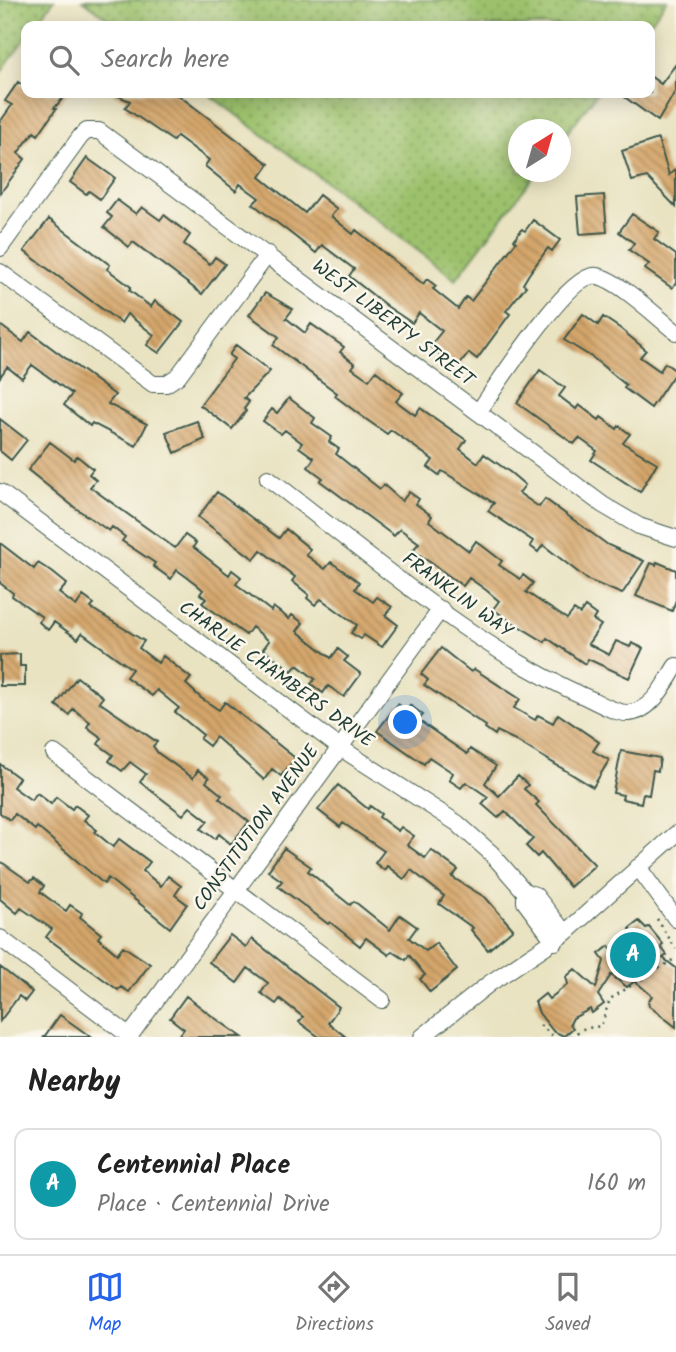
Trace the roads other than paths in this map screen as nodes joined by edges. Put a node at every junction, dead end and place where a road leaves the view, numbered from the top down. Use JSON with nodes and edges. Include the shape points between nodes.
{"nodes":[{"id":1,"x":0,"y":248,"type":"edge"},
{"id":2,"x":268,"y":254,"type":"junction"},
{"id":3,"x":0,"y":272,"type":"edge"},
{"id":4,"x":676,"y":332,"type":"edge"},
{"id":5,"x":479,"y":411,"type":"junction"},
{"id":6,"x":268,"y":478,"type":"dead end"},
{"id":7,"x":0,"y":492,"type":"edge"},
{"id":8,"x":676,"y":538,"type":"edge"},
{"id":9,"x":441,"y":609,"type":"junction"},
{"id":10,"x":676,"y":666,"type":"edge"},
{"id":11,"x":339,"y":747,"type":"junction"},
{"id":12,"x":54,"y":753,"type":"dead end"},
{"id":13,"x":676,"y":834,"type":"edge"},
{"id":14,"x":638,"y":867,"type":"junction"},
{"id":15,"x":235,"y":890,"type":"junction"},
{"id":16,"x":676,"y":919,"type":"edge"},
{"id":17,"x":0,"y":938,"type":"edge"},
{"id":18,"x":560,"y":938,"type":"junction"},
{"id":19,"x":382,"y":1000,"type":"dead end"},
{"id":20,"x":130,"y":1037,"type":"edge"},
{"id":21,"x":422,"y":1037,"type":"edge"}],
"edges":[{"from":1,"to":2,"type":"street","name":"WEST LIBERTY STREET","via":[[81,136],[93,130],[105,133]]},
{"from":2,"to":3,"type":"street","via":[[178,376],[166,384],[153,384]]},
{"from":2,"to":5,"type":"street","name":"WEST LIBERTY STREET"},
{"from":4,"to":5,"type":"street","via":[[614,284],[598,275],[588,276],[565,293]]},
{"from":5,"to":8,"type":"street","name":"WEST LIBERTY STREET","via":[[603,505],[639,526]]},
{"from":6,"to":9,"type":"street","name":"FRANKLIN WAY"},
{"from":7,"to":11,"type":"street","name":"CHARLIE CHAMBERS DRIVE"},
{"from":9,"to":10,"type":"street","name":"FRANKLIN WAY","via":[[535,673],[617,711],[639,711],[658,695]]},
{"from":9,"to":11,"type":"street","name":"CONSTITUTION AVENUE"},
{"from":11,"to":15,"type":"street","name":"CONSTITUTION AVENUE"},
{"from":11,"to":18,"type":"street","name":"CHARLIE CHAMBERS DRIVE","via":[[457,823],[525,892],[535,895]]},
{"from":12,"to":15,"type":"street"},
{"from":13,"to":14,"type":"street"},
{"from":14,"to":16,"type":"street"},
{"from":14,"to":18,"type":"street"},
{"from":15,"to":19,"type":"street"},
{"from":15,"to":20,"type":"street","name":"CONSTITUTION AVENUE"},
{"from":17,"to":20,"type":"street"},
{"from":18,"to":21,"type":"street","via":[[490,983]]}]}
